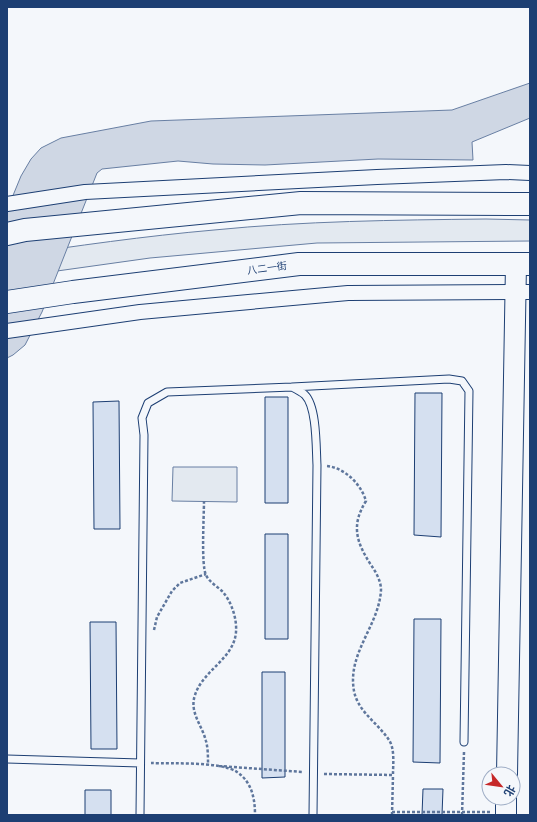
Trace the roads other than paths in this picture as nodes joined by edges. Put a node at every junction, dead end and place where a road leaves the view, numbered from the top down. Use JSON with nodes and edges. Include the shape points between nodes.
{"nodes":[{"id":1,"x":530,"y":173,"type":"edge"},
{"id":2,"x":7,"y":204,"type":"edge"},
{"id":3,"x":530,"y":204,"type":"edge"},
{"id":4,"x":7,"y":234,"type":"edge"},
{"id":5,"x":523,"y":264,"type":"edge"},
{"id":6,"x":523,"y":292,"type":"edge"},
{"id":7,"x":7,"y":302,"type":"edge"},
{"id":8,"x":7,"y":330,"type":"edge"},
{"id":9,"x":292,"y":387,"type":"junction"},
{"id":10,"x":464,"y":742,"type":"road end"},
{"id":11,"x":7,"y":759,"type":"edge"},
{"id":12,"x":140,"y":763,"type":"junction"},
{"id":13,"x":507,"y":766,"type":"edge"},
{"id":14,"x":140,"y":815,"type":"edge"},
{"id":15,"x":313,"y":815,"type":"edge"}],
"edges":[{"from":1,"to":2,"type":"street","via":[[399,176],[85,192]]},
{"from":3,"to":4,"type":"main road","via":[[301,203],[25,230]]},
{"from":5,"to":6,"type":"street"},
{"from":5,"to":7,"type":"main road","name":"八二一街","via":[[299,264]]},
{"from":6,"to":8,"type":"street","via":[[348,293],[140,312]]},
{"from":6,"to":13,"type":"street"},
{"from":9,"to":10,"type":"lane","via":[[449,379],[462,381],[469,391]]},
{"from":9,"to":12,"type":"lane","via":[[167,392],[148,403],[142,418],[144,435]]},
{"from":9,"to":15,"type":"lane","via":[[306,395],[315,423],[317,465]]},
{"from":11,"to":12,"type":"lane"},
{"from":12,"to":14,"type":"lane"}]}
